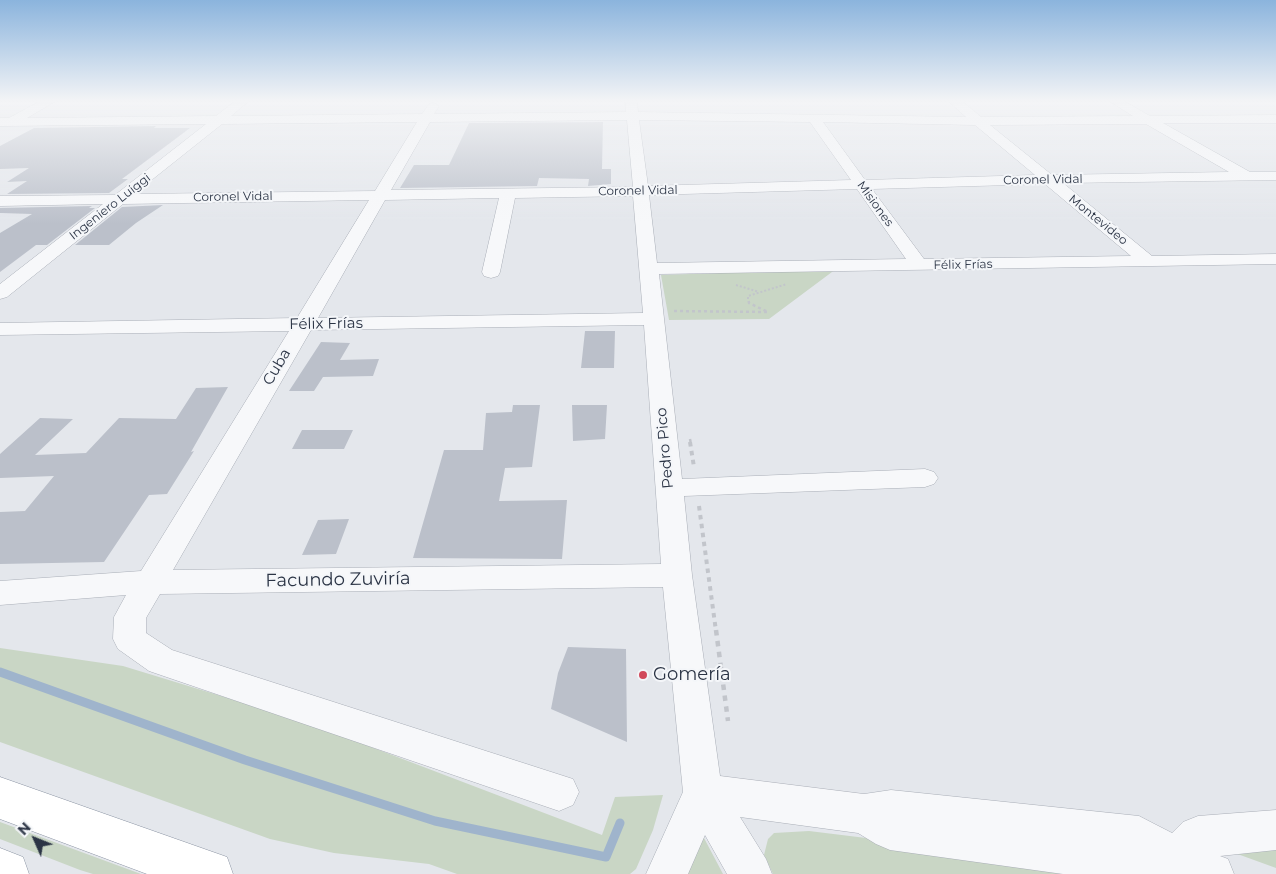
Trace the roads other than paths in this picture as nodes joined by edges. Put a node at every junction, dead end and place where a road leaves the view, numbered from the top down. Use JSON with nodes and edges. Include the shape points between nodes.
{"nodes":[{"id":1,"x":192,"y":142,"type":"edge"},
{"id":2,"x":412,"y":142,"type":"edge"},
{"id":3,"x":635,"y":142,"type":"edge"},
{"id":4,"x":830,"y":142,"type":"edge"},
{"id":5,"x":1003,"y":142,"type":"edge"},
{"id":6,"x":1186,"y":142,"type":"edge"},
{"id":7,"x":1248,"y":177,"type":"junction"},
{"id":8,"x":1048,"y":179,"type":"junction"},
{"id":9,"x":1272,"y":183,"type":"edge"},
{"id":10,"x":861,"y":184,"type":"junction"},
{"id":11,"x":640,"y":191,"type":"junction"},
{"id":12,"x":508,"y":193,"type":"junction"},
{"id":13,"x":380,"y":195,"type":"junction"},
{"id":14,"x":120,"y":199,"type":"junction"},
{"id":15,"x":0,"y":201,"type":"edge"},
{"id":16,"x":1276,"y":259,"type":"edge"},
{"id":17,"x":1150,"y":262,"type":"junction"},
{"id":18,"x":919,"y":265,"type":"junction"},
{"id":19,"x":649,"y":269,"type":"junction"},
{"id":20,"x":491,"y":272,"type":"dead end"},
{"id":21,"x":0,"y":293,"type":"edge"},
{"id":22,"x":667,"y":317,"type":"junction"},
{"id":23,"x":302,"y":324,"type":"junction"},
{"id":24,"x":0,"y":329,"type":"edge"},
{"id":25,"x":924,"y":478,"type":"dead end"},
{"id":26,"x":669,"y":488,"type":"junction"},
{"id":27,"x":677,"y":575,"type":"junction"},
{"id":28,"x":150,"y":582,"type":"junction"},
{"id":29,"x":0,"y":593,"type":"edge"},
{"id":30,"x":559,"y":792,"type":"dead end"},
{"id":31,"x":703,"y":793,"type":"junction"},
{"id":32,"x":0,"y":798,"type":"edge"},
{"id":33,"x":1276,"y":830,"type":"edge"},
{"id":34,"x":1174,"y":858,"type":"junction"},
{"id":35,"x":0,"y":871,"type":"edge"},
{"id":36,"x":6,"y":874,"type":"edge"},
{"id":37,"x":210,"y":874,"type":"edge"},
{"id":38,"x":668,"y":874,"type":"edge"},
{"id":39,"x":752,"y":874,"type":"edge"},
{"id":40,"x":1213,"y":874,"type":"edge"}],
"edges":[{"from":1,"to":14,"type":"street","name":"Ingeniero Luiggi"},
{"from":2,"to":13,"type":"street","name":"Cuba"},
{"from":3,"to":11,"type":"street","name":"Pedro Pico"},
{"from":4,"to":10,"type":"street","name":"Misiones"},
{"from":5,"to":8,"type":"street","name":"Montevideo"},
{"from":6,"to":7,"type":"street"},
{"from":7,"to":8,"type":"street","name":"Coronel Vidal"},
{"from":7,"to":9,"type":"street","name":"Coronel Vidal"},
{"from":8,"to":10,"type":"street","name":"Coronel Vidal"},
{"from":8,"to":17,"type":"street","name":"Montevideo"},
{"from":10,"to":11,"type":"street","name":"Coronel Vidal"},
{"from":10,"to":18,"type":"street","name":"Misiones"},
{"from":11,"to":12,"type":"street","name":"Coronel Vidal"},
{"from":11,"to":19,"type":"street","name":"Pedro Pico"},
{"from":12,"to":13,"type":"street","name":"Coronel Vidal"},
{"from":12,"to":20,"type":"street"},
{"from":13,"to":14,"type":"street","name":"Coronel Vidal"},
{"from":13,"to":23,"type":"street","name":"Cuba"},
{"from":14,"to":15,"type":"street","name":"Coronel Vidal"},
{"from":14,"to":21,"type":"street","name":"Ingeniero Luiggi"},
{"from":16,"to":17,"type":"street","name":"Félix Frías"},
{"from":17,"to":18,"type":"street","name":"Félix Frías"},
{"from":18,"to":19,"type":"street","name":"Félix Frías"},
{"from":19,"to":22,"type":"street","name":"Pedro Pico"},
{"from":22,"to":23,"type":"street","name":"Félix Frías"},
{"from":22,"to":26,"type":"street","name":"Pedro Pico"},
{"from":23,"to":24,"type":"street","name":"Félix Frías"},
{"from":23,"to":28,"type":"street","name":"Cuba"},
{"from":25,"to":26,"type":"street"},
{"from":26,"to":27,"type":"street","name":"Pedro Pico"},
{"from":27,"to":28,"type":"street","name":"Facundo Zuviría"},
{"from":27,"to":31,"type":"street","name":"Pedro Pico"},
{"from":28,"to":29,"type":"street","name":"Facundo Zuviría"},
{"from":28,"to":30,"type":"street","name":"Cuba","via":[[130,617],[130,639],[161,661]]},
{"from":31,"to":34,"type":"street","via":[[864,814],[890,830],[1144,864]]},
{"from":31,"to":38,"type":"street"},
{"from":31,"to":39,"type":"street","name":"Pedro Pico"},
{"from":32,"to":37,"type":"highway"},
{"from":33,"to":34,"type":"street","via":[[1198,837]]},
{"from":34,"to":40,"type":"street"},
{"from":35,"to":36,"type":"highway"}]}
